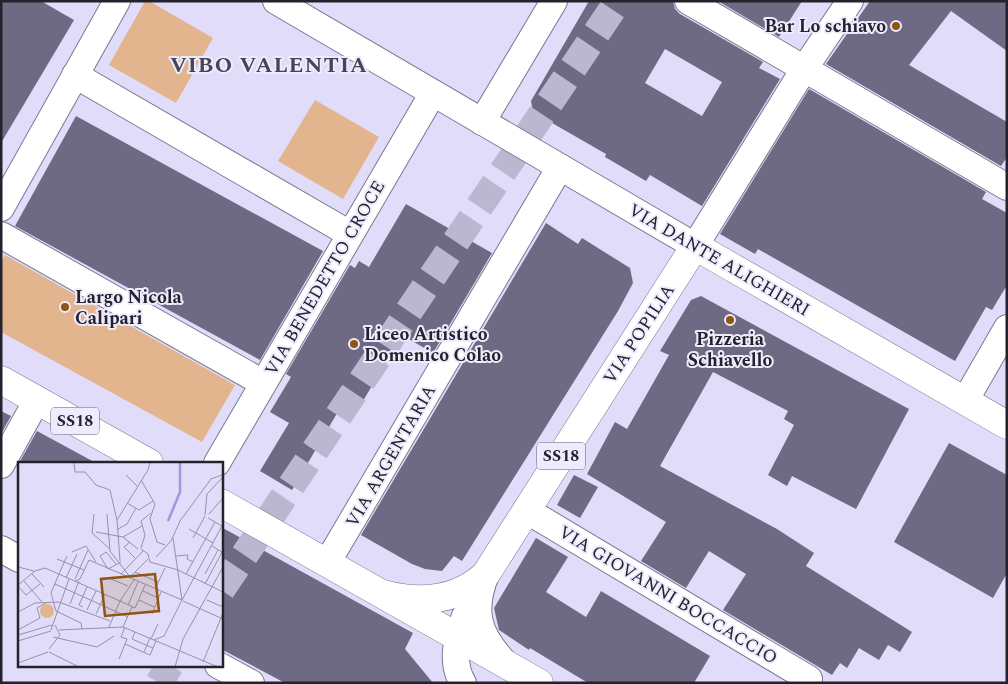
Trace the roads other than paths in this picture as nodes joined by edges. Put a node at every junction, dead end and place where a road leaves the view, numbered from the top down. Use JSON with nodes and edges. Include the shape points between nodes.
{"nodes":[{"id":1,"x":117,"y":1,"type":"edge"},
{"id":2,"x":276,"y":1,"type":"edge"},
{"id":3,"x":554,"y":1,"type":"edge"},
{"id":4,"x":688,"y":1,"type":"edge"},
{"id":5,"x":850,"y":1,"type":"edge"},
{"id":6,"x":804,"y":69,"type":"junction"},
{"id":7,"x":75,"y":75,"type":"junction"},
{"id":8,"x":433,"y":93,"type":"junction"},
{"id":9,"x":482,"y":122,"type":"junction"},
{"id":10,"x":560,"y":167,"type":"junction"},
{"id":11,"x":1007,"y":187,"type":"edge"},
{"id":12,"x":1,"y":208,"type":"edge"},
{"id":13,"x":350,"y":234,"type":"junction"},
{"id":14,"x":1,"y":235,"type":"edge"},
{"id":15,"x":695,"y":246,"type":"junction"},
{"id":16,"x":1007,"y":328,"type":"edge"},
{"id":17,"x":1,"y":380,"type":"edge"},
{"id":18,"x":263,"y":383,"type":"junction"},
{"id":19,"x":38,"y":400,"type":"junction"},
{"id":20,"x":965,"y":401,"type":"junction"},
{"id":21,"x":1007,"y":425,"type":"edge"},
{"id":22,"x":147,"y":462,"type":"edge"},
{"id":23,"x":218,"y":462,"type":"edge"},
{"id":24,"x":1,"y":465,"type":"edge"},
{"id":25,"x":222,"y":504,"type":"edge"},
{"id":26,"x":526,"y":510,"type":"junction"},
{"id":27,"x":1,"y":549,"type":"edge"},
{"id":28,"x":18,"y":558,"type":"edge"},
{"id":29,"x":328,"y":563,"type":"junction"},
{"id":30,"x":482,"y":582,"type":"junction"},
{"id":31,"x":383,"y":594,"type":"junction"},
{"id":32,"x":458,"y":637,"type":"junction"},
{"id":33,"x":507,"y":665,"type":"junction"},
{"id":34,"x":220,"y":666,"type":"edge"},
{"id":35,"x":810,"y":679,"type":"dead end"},
{"id":36,"x":457,"y":680,"type":"edge"},
{"id":37,"x":251,"y":683,"type":"edge"},
{"id":38,"x":539,"y":683,"type":"edge"}],
"edges":[{"from":1,"to":7,"type":"street"},
{"from":2,"to":8,"type":"street","name":"VIA DANTE ALIGHIERI"},
{"from":3,"to":9,"type":"street"},
{"from":4,"to":6,"type":"street"},
{"from":5,"to":6,"type":"street","name":"VIA POPILIA"},
{"from":6,"to":11,"type":"street"},
{"from":6,"to":15,"type":"street","name":"VIA POPILIA"},
{"from":7,"to":12,"type":"street"},
{"from":7,"to":13,"type":"street"},
{"from":8,"to":9,"type":"street","name":"VIA DANTE ALIGHIERI"},
{"from":8,"to":13,"type":"street","name":"VIA BENEDETTO CROCE"},
{"from":9,"to":10,"type":"street","name":"VIA DANTE ALIGHIERI"},
{"from":10,"to":15,"type":"street","name":"VIA DANTE ALIGHIERI"},
{"from":10,"to":29,"type":"street","name":"VIA ARGENTARIA"},
{"from":13,"to":18,"type":"street","name":"VIA BENEDETTO CROCE"},
{"from":14,"to":18,"type":"street"},
{"from":15,"to":20,"type":"main road","name":"VIA DANTE ALIGHIERI"},
{"from":15,"to":26,"type":"main road","name":"VIA POPILIA","number":"SS18"},
{"from":16,"to":20,"type":"street"},
{"from":17,"to":19,"type":"main road","number":"SS18"},
{"from":18,"to":23,"type":"street","name":"VIA BENEDETTO CROCE"},
{"from":19,"to":22,"type":"main road","number":"SS18"},
{"from":19,"to":24,"type":"street"},
{"from":20,"to":21,"type":"main road","name":"VIA DANTE ALIGHIERI"},
{"from":25,"to":29,"type":"main road","number":"SS18"},
{"from":26,"to":30,"type":"main road","name":"VIA POPILIA","number":"SS18"},
{"from":26,"to":35,"type":"street","name":"VIA GIOVANNI BOCCACCIO"},
{"from":27,"to":28,"type":"street"},
{"from":29,"to":31,"type":"main road","number":"SS18"},
{"from":30,"to":31,"type":"main road","name":"VIA POPILIA","number":"SS18","via":[[437,598],[405,600]]},
{"from":30,"to":32,"type":"street"},
{"from":30,"to":33,"type":"street","via":[[477,605],[483,634]]},
{"from":31,"to":32,"type":"main road","number":"SS18"},
{"from":32,"to":33,"type":"main road","number":"SS18"},
{"from":32,"to":36,"type":"street"},
{"from":33,"to":38,"type":"main road","number":"SS18"},
{"from":34,"to":37,"type":"street"}]}
